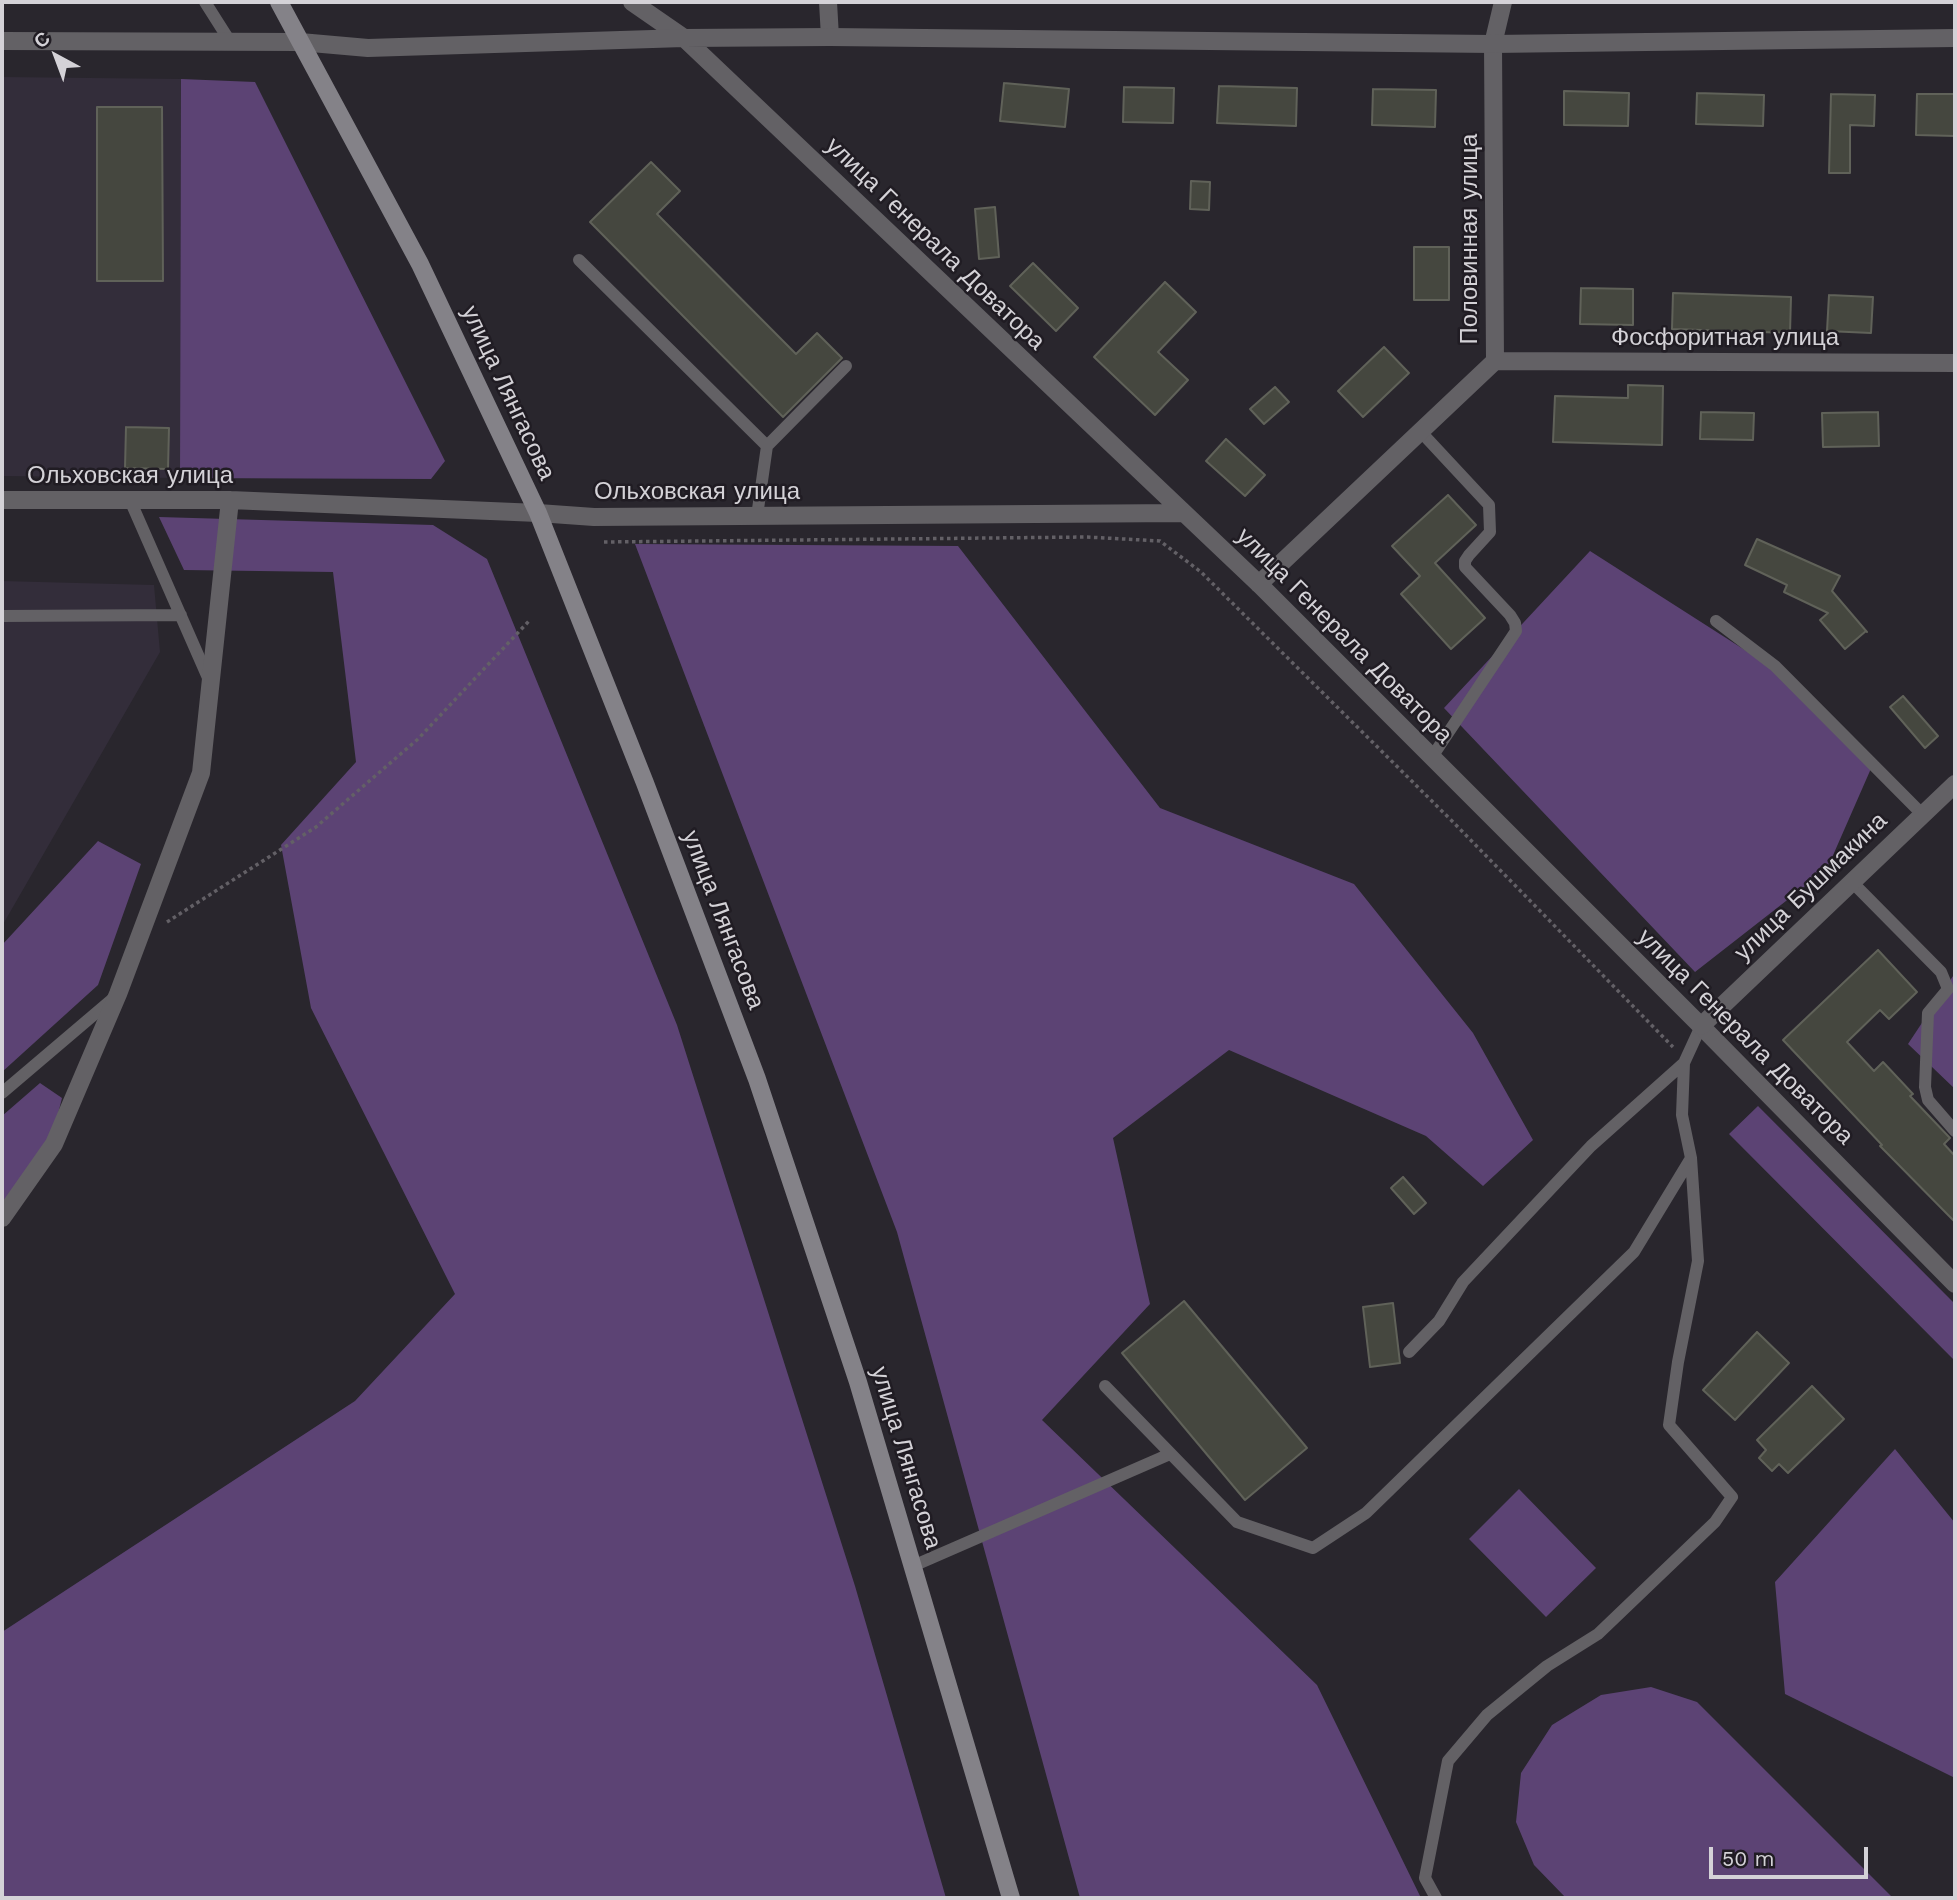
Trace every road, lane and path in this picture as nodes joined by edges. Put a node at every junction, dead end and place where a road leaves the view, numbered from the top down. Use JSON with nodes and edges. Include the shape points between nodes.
{"nodes":[{"id":1,"x":205,"y":2,"type":"edge"},
{"id":2,"x":279,"y":2,"type":"edge"},
{"id":3,"x":632,"y":2,"type":"edge"},
{"id":4,"x":828,"y":2,"type":"edge"},
{"id":5,"x":1503,"y":2,"type":"edge"},
{"id":6,"x":830,"y":37,"type":"junction"},
{"id":7,"x":684,"y":38,"type":"junction"},
{"id":8,"x":1955,"y":38,"type":"edge"},
{"id":9,"x":2,"y":41,"type":"edge"},
{"id":10,"x":300,"y":42,"type":"junction"},
{"id":11,"x":230,"y":43,"type":"junction"},
{"id":12,"x":1493,"y":44,"type":"junction"},
{"id":13,"x":579,"y":260,"type":"dead end"},
{"id":14,"x":1496,"y":361,"type":"junction"},
{"id":15,"x":1955,"y":363,"type":"edge"},
{"id":16,"x":846,"y":366,"type":"dead end"},
{"id":17,"x":1420,"y":432,"type":"junction"},
{"id":18,"x":767,"y":446,"type":"junction"},
{"id":19,"x":2,"y":500,"type":"edge"},
{"id":20,"x":130,"y":500,"type":"junction"},
{"id":21,"x":230,"y":500,"type":"junction"},
{"id":22,"x":538,"y":513,"type":"junction"},
{"id":23,"x":1182,"y":513,"type":"junction"},
{"id":24,"x":757,"y":516,"type":"junction"},
{"id":25,"x":604,"y":542,"type":"dead end"},
{"id":26,"x":1259,"y":584,"type":"junction"},
{"id":27,"x":181,"y":615,"type":"junction"},
{"id":28,"x":2,"y":616,"type":"edge"},
{"id":29,"x":530,"y":621,"type":"dead end"},
{"id":30,"x":1716,"y":621,"type":"dead end"},
{"id":31,"x":211,"y":684,"type":"junction"},
{"id":32,"x":1432,"y":757,"type":"junction"},
{"id":33,"x":1955,"y":784,"type":"edge"},
{"id":34,"x":1923,"y":815,"type":"junction"},
{"id":35,"x":1852,"y":882,"type":"junction"},
{"id":36,"x":138,"y":940,"type":"junction"},
{"id":37,"x":1952,"y":992,"type":"edge"},
{"id":38,"x":118,"y":994,"type":"junction"},
{"id":39,"x":1701,"y":1026,"type":"junction"},
{"id":40,"x":1685,"y":1063,"type":"junction"},
{"id":41,"x":2,"y":1093,"type":"edge"},
{"id":42,"x":1955,"y":1131,"type":"edge"},
{"id":43,"x":1691,"y":1158,"type":"junction"},
{"id":44,"x":2,"y":1218,"type":"edge"},
{"id":45,"x":1955,"y":1284,"type":"edge"},
{"id":46,"x":1409,"y":1352,"type":"dead end"},
{"id":47,"x":1105,"y":1386,"type":"dead end"},
{"id":48,"x":1170,"y":1454,"type":"junction"},
{"id":49,"x":913,"y":1566,"type":"junction"},
{"id":50,"x":1011,"y":1898,"type":"edge"},
{"id":51,"x":1436,"y":1898,"type":"edge"}],
"edges":[{"from":1,"to":11,"type":"lane"},
{"from":2,"to":10,"type":"main road","name":"улица Лянгасова"},
{"from":3,"to":7,"type":"street","name":"улица Генерала Доватора"},
{"from":4,"to":6,"type":"street"},
{"from":5,"to":12,"type":"street","name":"Половинная улица"},
{"from":6,"to":7,"type":"street"},
{"from":6,"to":12,"type":"street"},
{"from":7,"to":10,"type":"street","via":[[368,48]]},
{"from":7,"to":23,"type":"street","name":"улица Генерала Доватора"},
{"from":8,"to":12,"type":"street"},
{"from":9,"to":11,"type":"street"},
{"from":10,"to":11,"type":"street"},
{"from":10,"to":22,"type":"main road","name":"улица Лянгасова","via":[[420,264]]},
{"from":12,"to":14,"type":"street","name":"Половинная улица"},
{"from":13,"to":18,"type":"lane"},
{"from":14,"to":15,"type":"street","name":"Фосфоритная улица"},
{"from":14,"to":17,"type":"street","name":"Половинная улица"},
{"from":16,"to":18,"type":"lane"},
{"from":17,"to":26,"type":"street","name":"Половинная улица"},
{"from":17,"to":32,"type":"lane","via":[[1489,505],[1490,532],[1469,555],[1465,567],[1516,622],[1517,631]]},
{"from":18,"to":24,"type":"lane"},
{"from":19,"to":20,"type":"street","name":"Ольховская улица"},
{"from":20,"to":21,"type":"street","name":"Ольховская улица"},
{"from":20,"to":27,"type":"lane"},
{"from":21,"to":22,"type":"street","name":"Ольховская улица"},
{"from":21,"to":31,"type":"street"},
{"from":22,"to":24,"type":"street","name":"Ольховская улица"},
{"from":22,"to":49,"type":"main road","name":"улица Лянгасова","via":[[757,1079],[858,1382]]},
{"from":23,"to":24,"type":"street","name":"Ольховская улица"},
{"from":23,"to":26,"type":"street","name":"улица Генерала Доватора"},
{"from":25,"to":39,"type":"path","via":[[1087,537],[1160,541],[1211,582],[1674,1049]]},
{"from":26,"to":32,"type":"street","name":"улица Генерала Доватора"},
{"from":27,"to":28,"type":"lane"},
{"from":27,"to":31,"type":"lane"},
{"from":29,"to":36,"type":"path","via":[[418,739],[316,827]]},
{"from":30,"to":34,"type":"lane","via":[[1775,666]]},
{"from":31,"to":36,"type":"street","via":[[201,773]]},
{"from":32,"to":39,"type":"street","name":"улица Генерала Доватора"},
{"from":33,"to":34,"type":"street","name":"улица Бушмакина"},
{"from":34,"to":35,"type":"street","name":"улица Бушмакина"},
{"from":35,"to":37,"type":"lane","via":[[1941,972]]},
{"from":35,"to":39,"type":"street","name":"улица Бушмакина"},
{"from":36,"to":38,"type":"street"},
{"from":37,"to":42,"type":"lane","via":[[1928,1013],[1925,1087],[1928,1100]]},
{"from":38,"to":41,"type":"lane"},
{"from":38,"to":44,"type":"street","via":[[54,1144]]},
{"from":39,"to":40,"type":"lane"},
{"from":39,"to":45,"type":"street","name":"улица Генерала Доватора"},
{"from":40,"to":43,"type":"lane","via":[[1682,1115]]},
{"from":40,"to":46,"type":"lane","via":[[1591,1146],[1463,1282],[1439,1321]]},
{"from":43,"to":48,"type":"lane","via":[[1634,1251],[1366,1513],[1313,1548],[1237,1522]]},
{"from":43,"to":51,"type":"lane","via":[[1698,1261],[1669,1425],[1732,1497],[1715,1522],[1598,1634],[1547,1666],[1487,1715],[1448,1762],[1425,1878]]},
{"from":47,"to":48,"type":"lane"},
{"from":48,"to":49,"type":"lane"},
{"from":49,"to":50,"type":"main road","name":"улица Лянгасова"}]}
